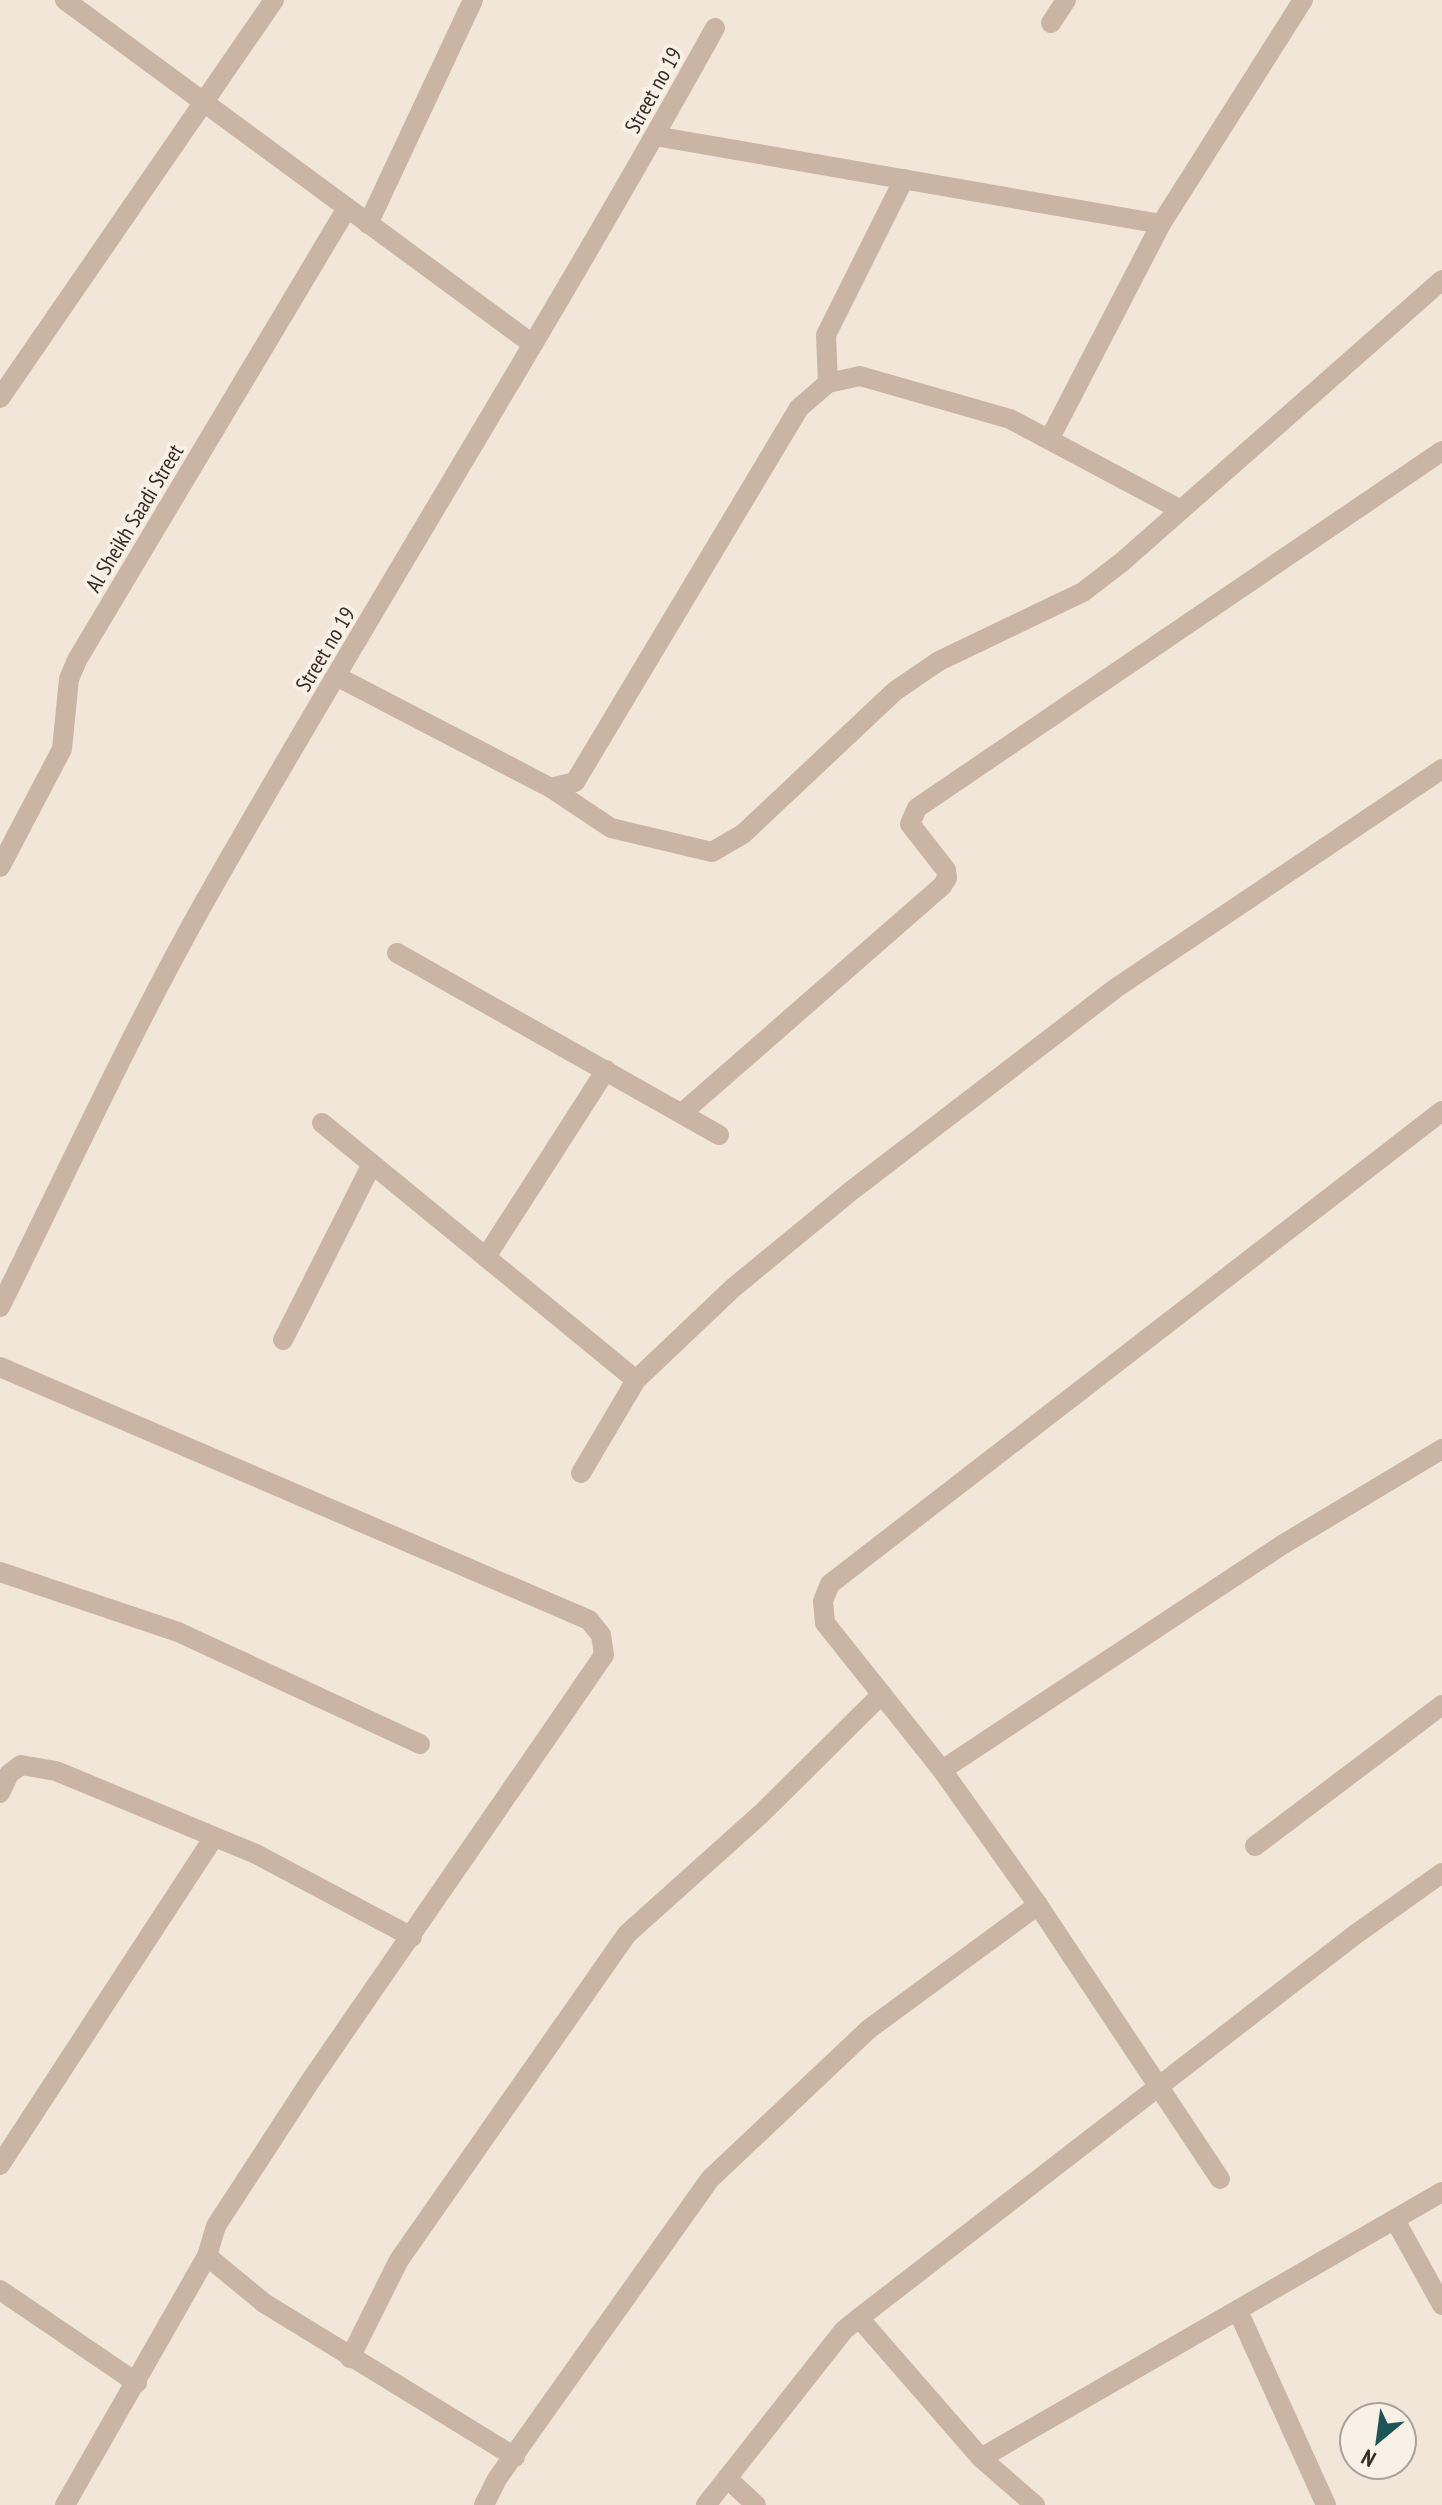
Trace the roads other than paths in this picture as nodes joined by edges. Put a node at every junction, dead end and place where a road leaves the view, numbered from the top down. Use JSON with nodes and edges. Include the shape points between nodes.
{"nodes":[{"id":1,"x":65,"y":0,"type":"edge"},
{"id":2,"x":274,"y":0,"type":"edge"},
{"id":3,"x":473,"y":0,"type":"edge"},
{"id":4,"x":1066,"y":0,"type":"edge"},
{"id":5,"x":1303,"y":0,"type":"edge"},
{"id":6,"x":1051,"y":23,"type":"dead end"},
{"id":7,"x":715,"y":28,"type":"dead end"},
{"id":8,"x":203,"y":102,"type":"junction"},
{"id":9,"x":655,"y":136,"type":"junction"},
{"id":10,"x":904,"y":179,"type":"junction"},
{"id":11,"x":347,"y":208,"type":"junction"},
{"id":12,"x":368,"y":224,"type":"junction"},
{"id":13,"x":1161,"y":224,"type":"junction"},
{"id":14,"x":1442,"y":280,"type":"edge"},
{"id":15,"x":531,"y":343,"type":"junction"},
{"id":16,"x":828,"y":383,"type":"junction"},
{"id":17,"x":0,"y":398,"type":"edge"},
{"id":18,"x":1050,"y":438,"type":"junction"},
{"id":19,"x":1442,"y":451,"type":"edge"},
{"id":20,"x":1181,"y":510,"type":"junction"},
{"id":21,"x":336,"y":676,"type":"junction"},
{"id":22,"x":1442,"y":769,"type":"edge"},
{"id":23,"x":551,"y":788,"type":"junction"},
{"id":24,"x":0,"y":867,"type":"edge"},
{"id":25,"x":397,"y":953,"type":"dead end"},
{"id":26,"x":606,"y":1070,"type":"junction"},
{"id":27,"x":1442,"y":1111,"type":"edge"},
{"id":28,"x":682,"y":1113,"type":"junction"},
{"id":29,"x":322,"y":1123,"type":"dead end"},
{"id":30,"x":719,"y":1135,"type":"dead end"},
{"id":31,"x":372,"y":1164,"type":"junction"},
{"id":32,"x":486,"y":1257,"type":"junction"},
{"id":33,"x":0,"y":1307,"type":"edge"},
{"id":34,"x":283,"y":1340,"type":"dead end"},
{"id":35,"x":0,"y":1367,"type":"edge"},
{"id":36,"x":636,"y":1380,"type":"junction"},
{"id":37,"x":1442,"y":1449,"type":"edge"},
{"id":38,"x":581,"y":1473,"type":"dead end"},
{"id":39,"x":0,"y":1572,"type":"edge"},
{"id":40,"x":882,"y":1694,"type":"junction"},
{"id":41,"x":1442,"y":1705,"type":"edge"},
{"id":42,"x":420,"y":1744,"type":"dead end"},
{"id":43,"x":942,"y":1770,"type":"junction"},
{"id":44,"x":0,"y":1793,"type":"edge"},
{"id":45,"x":214,"y":1837,"type":"junction"},
{"id":46,"x":1255,"y":1846,"type":"dead end"},
{"id":47,"x":1442,"y":1873,"type":"edge"},
{"id":48,"x":1038,"y":1905,"type":"junction"},
{"id":49,"x":412,"y":1937,"type":"junction"},
{"id":50,"x":1158,"y":2088,"type":"junction"},
{"id":51,"x":0,"y":2165,"type":"edge"},
{"id":52,"x":1220,"y":2179,"type":"dead end"},
{"id":53,"x":1442,"y":2192,"type":"edge"},
{"id":54,"x":1395,"y":2220,"type":"junction"},
{"id":55,"x":207,"y":2256,"type":"junction"},
{"id":56,"x":0,"y":2290,"type":"edge"},
{"id":57,"x":1442,"y":2305,"type":"edge"},
{"id":58,"x":1238,"y":2311,"type":"junction"},
{"id":59,"x":859,"y":2318,"type":"junction"},
{"id":60,"x":350,"y":2358,"type":"junction"},
{"id":61,"x":137,"y":2383,"type":"junction"},
{"id":62,"x":515,"y":2457,"type":"junction"},
{"id":63,"x":981,"y":2458,"type":"junction"},
{"id":64,"x":727,"y":2478,"type":"junction"},
{"id":65,"x":65,"y":2505,"type":"edge"},
{"id":66,"x":484,"y":2505,"type":"edge"},
{"id":67,"x":706,"y":2505,"type":"edge"},
{"id":68,"x":756,"y":2505,"type":"edge"},
{"id":69,"x":1035,"y":2505,"type":"edge"},
{"id":70,"x":1326,"y":2505,"type":"edge"}],
"edges":[{"from":1,"to":8,"type":"street"},
{"from":2,"to":8,"type":"street"},
{"from":3,"to":12,"type":"street"},
{"from":4,"to":6,"type":"street"},
{"from":5,"to":13,"type":"street"},
{"from":7,"to":9,"type":"street","name":"Street no 19"},
{"from":8,"to":11,"type":"street"},
{"from":8,"to":17,"type":"street"},
{"from":9,"to":10,"type":"street"},
{"from":9,"to":15,"type":"street","name":"Street no 19"},
{"from":10,"to":13,"type":"street"},
{"from":10,"to":16,"type":"street","via":[[826,335]]},
{"from":11,"to":12,"type":"street"},
{"from":11,"to":24,"type":"street","name":"Al Sheikh Saadi Street","via":[[77,660],[69,679],[62,749]]},
{"from":12,"to":15,"type":"street"},
{"from":13,"to":18,"type":"street"},
{"from":14,"to":20,"type":"street"},
{"from":15,"to":21,"type":"street","name":"Street no 19"},
{"from":16,"to":18,"type":"street","via":[[860,376],[1010,419]]},
{"from":16,"to":23,"type":"street","via":[[799,408],[575,782]]},
{"from":18,"to":20,"type":"street"},
{"from":19,"to":28,"type":"street","via":[[917,808],[910,824],[946,870],[942,886]]},
{"from":20,"to":23,"type":"street","via":[[1083,592],[939,661],[895,691],[743,834],[712,852],[611,828]]},
{"from":21,"to":23,"type":"street"},
{"from":21,"to":33,"type":"street","name":"Street no 19","via":[[131,1037]]},
{"from":22,"to":36,"type":"street","via":[[1116,988],[851,1191],[733,1288]]},
{"from":25,"to":26,"type":"street"},
{"from":26,"to":28,"type":"street"},
{"from":26,"to":32,"type":"street"},
{"from":27,"to":40,"type":"street","via":[[830,1584],[823,1601],[825,1623]]},
{"from":28,"to":30,"type":"street"},
{"from":29,"to":31,"type":"street"},
{"from":31,"to":32,"type":"street"},
{"from":31,"to":34,"type":"street"},
{"from":32,"to":36,"type":"street"},
{"from":35,"to":49,"type":"street","via":[[589,1620],[601,1635],[604,1655]]},
{"from":36,"to":38,"type":"street"},
{"from":37,"to":43,"type":"street","via":[[1282,1545]]},
{"from":39,"to":42,"type":"street","via":[[178,1632]]},
{"from":40,"to":43,"type":"street"},
{"from":40,"to":60,"type":"street","via":[[762,1813],[627,1934],[399,2260]]},
{"from":41,"to":46,"type":"street"},
{"from":43,"to":48,"type":"street"},
{"from":44,"to":45,"type":"street","via":[[9,1774],[21,1765],[36,1765]]},
{"from":45,"to":49,"type":"street"},
{"from":45,"to":51,"type":"street"},
{"from":47,"to":50,"type":"street"},
{"from":48,"to":50,"type":"street"},
{"from":48,"to":62,"type":"street","via":[[869,2029],[710,2179]]},
{"from":49,"to":55,"type":"street","via":[[224,2212]]},
{"from":50,"to":52,"type":"street"},
{"from":50,"to":59,"type":"street"},
{"from":53,"to":54,"type":"street"},
{"from":54,"to":57,"type":"street"},
{"from":54,"to":58,"type":"street"},
{"from":55,"to":60,"type":"street","via":[[264,2303]]},
{"from":55,"to":61,"type":"street"},
{"from":56,"to":61,"type":"street"},
{"from":58,"to":63,"type":"street"},
{"from":58,"to":70,"type":"street"},
{"from":59,"to":63,"type":"street"},
{"from":59,"to":64,"type":"street"},
{"from":60,"to":62,"type":"street"},
{"from":61,"to":65,"type":"street"},
{"from":62,"to":66,"type":"street"},
{"from":63,"to":69,"type":"street"},
{"from":64,"to":67,"type":"street"},
{"from":64,"to":68,"type":"street"}]}
